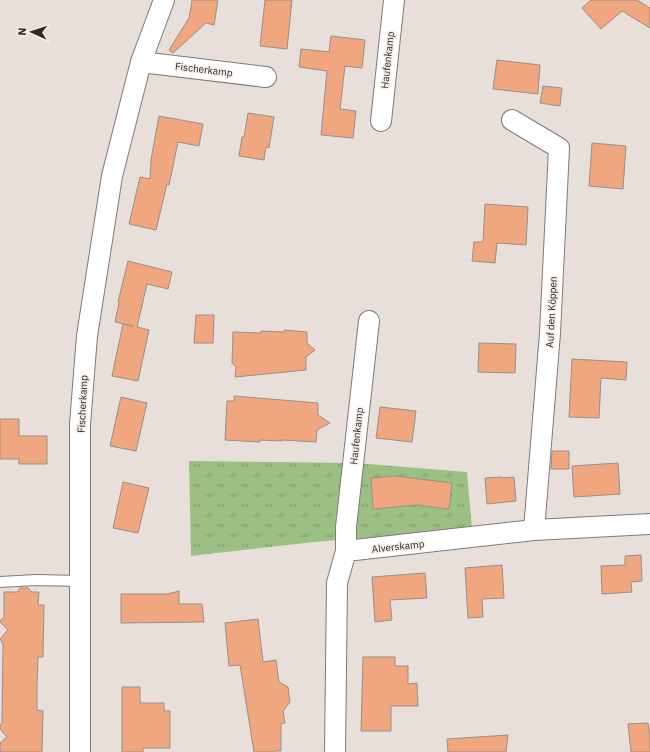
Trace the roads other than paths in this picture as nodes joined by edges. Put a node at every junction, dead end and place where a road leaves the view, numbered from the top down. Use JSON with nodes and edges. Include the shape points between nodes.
{"nodes":[{"id":1,"x":164,"y":0,"type":"edge"},
{"id":2,"x":394,"y":0,"type":"edge"},
{"id":3,"x":141,"y":62,"type":"junction"},
{"id":4,"x":266,"y":77,"type":"dead end"},
{"id":5,"x":512,"y":120,"type":"dead end"},
{"id":6,"x":381,"y":121,"type":"dead end"},
{"id":7,"x":369,"y":321,"type":"dead end"},
{"id":8,"x":650,"y":524,"type":"edge"},
{"id":9,"x":534,"y":530,"type":"junction"},
{"id":10,"x":346,"y":552,"type":"junction"},
{"id":11,"x":0,"y":582,"type":"edge"},
{"id":12,"x":80,"y":582,"type":"junction"},
{"id":13,"x":80,"y":752,"type":"edge"},
{"id":14,"x":335,"y":752,"type":"edge"}],
"edges":[{"from":1,"to":3,"type":"street","name":"Fischerkamp"},
{"from":2,"to":6,"type":"street","name":"Haufenkamp"},
{"from":3,"to":4,"type":"street","name":"Fischerkamp"},
{"from":3,"to":12,"type":"street","name":"Fischerkamp","via":[[112,176],[86,336],[80,424]]},
{"from":5,"to":9,"type":"street","name":"Auf den Köppen","via":[[560,148],[550,333]]},
{"from":7,"to":10,"type":"street","name":"Haufenkamp","via":[[346,527]]},
{"from":8,"to":9,"type":"street","name":"Alverskamp"},
{"from":9,"to":10,"type":"street","name":"Alverskamp"},
{"from":10,"to":14,"type":"street","via":[[337,583]]},
{"from":11,"to":12,"type":"lane"},
{"from":12,"to":13,"type":"street","name":"Fischerkamp"}]}
